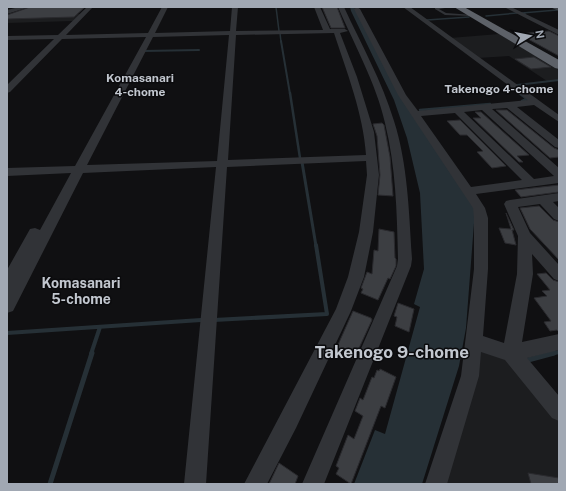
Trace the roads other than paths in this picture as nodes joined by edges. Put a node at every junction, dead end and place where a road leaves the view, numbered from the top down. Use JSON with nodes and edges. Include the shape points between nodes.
{"nodes":[{"id":1,"x":26,"y":7,"type":"edge"},
{"id":2,"x":90,"y":7,"type":"edge"},
{"id":3,"x":160,"y":7,"type":"edge"},
{"id":4,"x":165,"y":7,"type":"edge"},
{"id":5,"x":235,"y":7,"type":"edge"},
{"id":6,"x":317,"y":7,"type":"edge"},
{"id":7,"x":406,"y":7,"type":"edge"},
{"id":8,"x":450,"y":7,"type":"edge"},
{"id":9,"x":458,"y":7,"type":"edge"},
{"id":10,"x":465,"y":7,"type":"edge"},
{"id":11,"x":507,"y":7,"type":"edge"},
{"id":12,"x":554,"y":7,"type":"edge"},
{"id":13,"x":353,"y":9,"type":"edge"},
{"id":14,"x":559,"y":9,"type":"edge"},
{"id":15,"x":8,"y":13,"type":"edge"},
{"id":16,"x":472,"y":15,"type":"junction"},
{"id":17,"x":351,"y":30,"type":"junction"},
{"id":18,"x":332,"y":31,"type":"junction"},
{"id":19,"x":232,"y":33,"type":"junction"},
{"id":20,"x":559,"y":33,"type":"edge"},
{"id":21,"x":147,"y":35,"type":"junction"},
{"id":22,"x":60,"y":37,"type":"junction"},
{"id":23,"x":7,"y":38,"type":"edge"},
{"id":24,"x":559,"y":60,"type":"edge"},
{"id":25,"x":559,"y":65,"type":"edge"},
{"id":26,"x":7,"y":90,"type":"edge"},
{"id":27,"x":536,"y":102,"type":"junction"},
{"id":28,"x":509,"y":105,"type":"junction"},
{"id":29,"x":484,"y":107,"type":"junction"},
{"id":30,"x":458,"y":110,"type":"junction"},
{"id":31,"x":416,"y":114,"type":"junction"},
{"id":32,"x":559,"y":119,"type":"edge"},
{"id":33,"x":559,"y":145,"type":"edge"},
{"id":34,"x":371,"y":158,"type":"junction"},
{"id":35,"x":221,"y":163,"type":"junction"},
{"id":36,"x":74,"y":169,"type":"junction"},
{"id":37,"x":7,"y":172,"type":"edge"},
{"id":38,"x":559,"y":174,"type":"edge"},
{"id":39,"x":559,"y":179,"type":"edge"},
{"id":40,"x":531,"y":182,"type":"junction"},
{"id":41,"x":469,"y":191,"type":"junction"},
{"id":42,"x":559,"y":197,"type":"edge"},
{"id":43,"x":542,"y":199,"type":"junction"},
{"id":44,"x":559,"y":216,"type":"edge"},
{"id":45,"x":525,"y":236,"type":"junction"},
{"id":46,"x":559,"y":275,"type":"edge"},
{"id":47,"x":7,"y":284,"type":"edge"},
{"id":48,"x":7,"y":306,"type":"edge"},
{"id":49,"x":474,"y":342,"type":"junction"},
{"id":50,"x":559,"y":342,"type":"edge"},
{"id":51,"x":511,"y":353,"type":"junction"},
{"id":52,"x":559,"y":411,"type":"edge"},
{"id":53,"x":195,"y":484,"type":"edge"},
{"id":54,"x":254,"y":484,"type":"edge"},
{"id":55,"x":313,"y":484,"type":"edge"},
{"id":56,"x":436,"y":484,"type":"edge"}],
"edges":[{"from":1,"to":15,"type":"street"},
{"from":2,"to":22,"type":"street"},
{"from":3,"to":21,"type":"street"},
{"from":4,"to":21,"type":"street"},
{"from":5,"to":19,"type":"street"},
{"from":6,"to":18,"type":"street"},
{"from":7,"to":27,"type":"street"},
{"from":8,"to":16,"type":"lane","via":[[436,8],[445,14]]},
{"from":9,"to":16,"type":"highway"},
{"from":10,"to":24,"type":"highway"},
{"from":11,"to":20,"type":"street"},
{"from":12,"to":14,"type":"street"},
{"from":13,"to":17,"type":"street"},
{"from":13,"to":31,"type":"street","via":[[402,95]]},
{"from":16,"to":25,"type":"highway"},
{"from":17,"to":18,"type":"street"},
{"from":17,"to":55,"type":"street","via":[[382,97],[390,122],[402,192],[405,259]]},
{"from":18,"to":19,"type":"street"},
{"from":18,"to":34,"type":"street","via":[[352,77],[369,132]]},
{"from":19,"to":21,"type":"street"},
{"from":19,"to":35,"type":"street"},
{"from":21,"to":22,"type":"street"},
{"from":21,"to":36,"type":"street"},
{"from":22,"to":23,"type":"street"},
{"from":22,"to":26,"type":"street"},
{"from":27,"to":28,"type":"street"},
{"from":27,"to":32,"type":"street"},
{"from":28,"to":29,"type":"street"},
{"from":28,"to":33,"type":"street"},
{"from":29,"to":30,"type":"street"},
{"from":29,"to":38,"type":"street"},
{"from":30,"to":31,"type":"street"},
{"from":30,"to":40,"type":"street"},
{"from":31,"to":41,"type":"street"},
{"from":34,"to":35,"type":"street"},
{"from":34,"to":54,"type":"street","via":[[373,175],[367,225],[356,277],[343,311],[293,415]]},
{"from":35,"to":36,"type":"street"},
{"from":35,"to":53,"type":"street"},
{"from":36,"to":37,"type":"street"},
{"from":36,"to":47,"type":"street"},
{"from":36,"to":48,"type":"street"},
{"from":39,"to":40,"type":"street"},
{"from":40,"to":41,"type":"street"},
{"from":41,"to":49,"type":"street","via":[[477,204],[481,218],[481,269]]},
{"from":42,"to":43,"type":"street"},
{"from":43,"to":44,"type":"street"},
{"from":43,"to":45,"type":"street","via":[[510,204]]},
{"from":45,"to":46,"type":"street"},
{"from":45,"to":51,"type":"street","via":[[525,274]]},
{"from":49,"to":51,"type":"street"},
{"from":49,"to":56,"type":"street","via":[[470,376]]},
{"from":50,"to":51,"type":"street"},
{"from":51,"to":52,"type":"street"}]}
